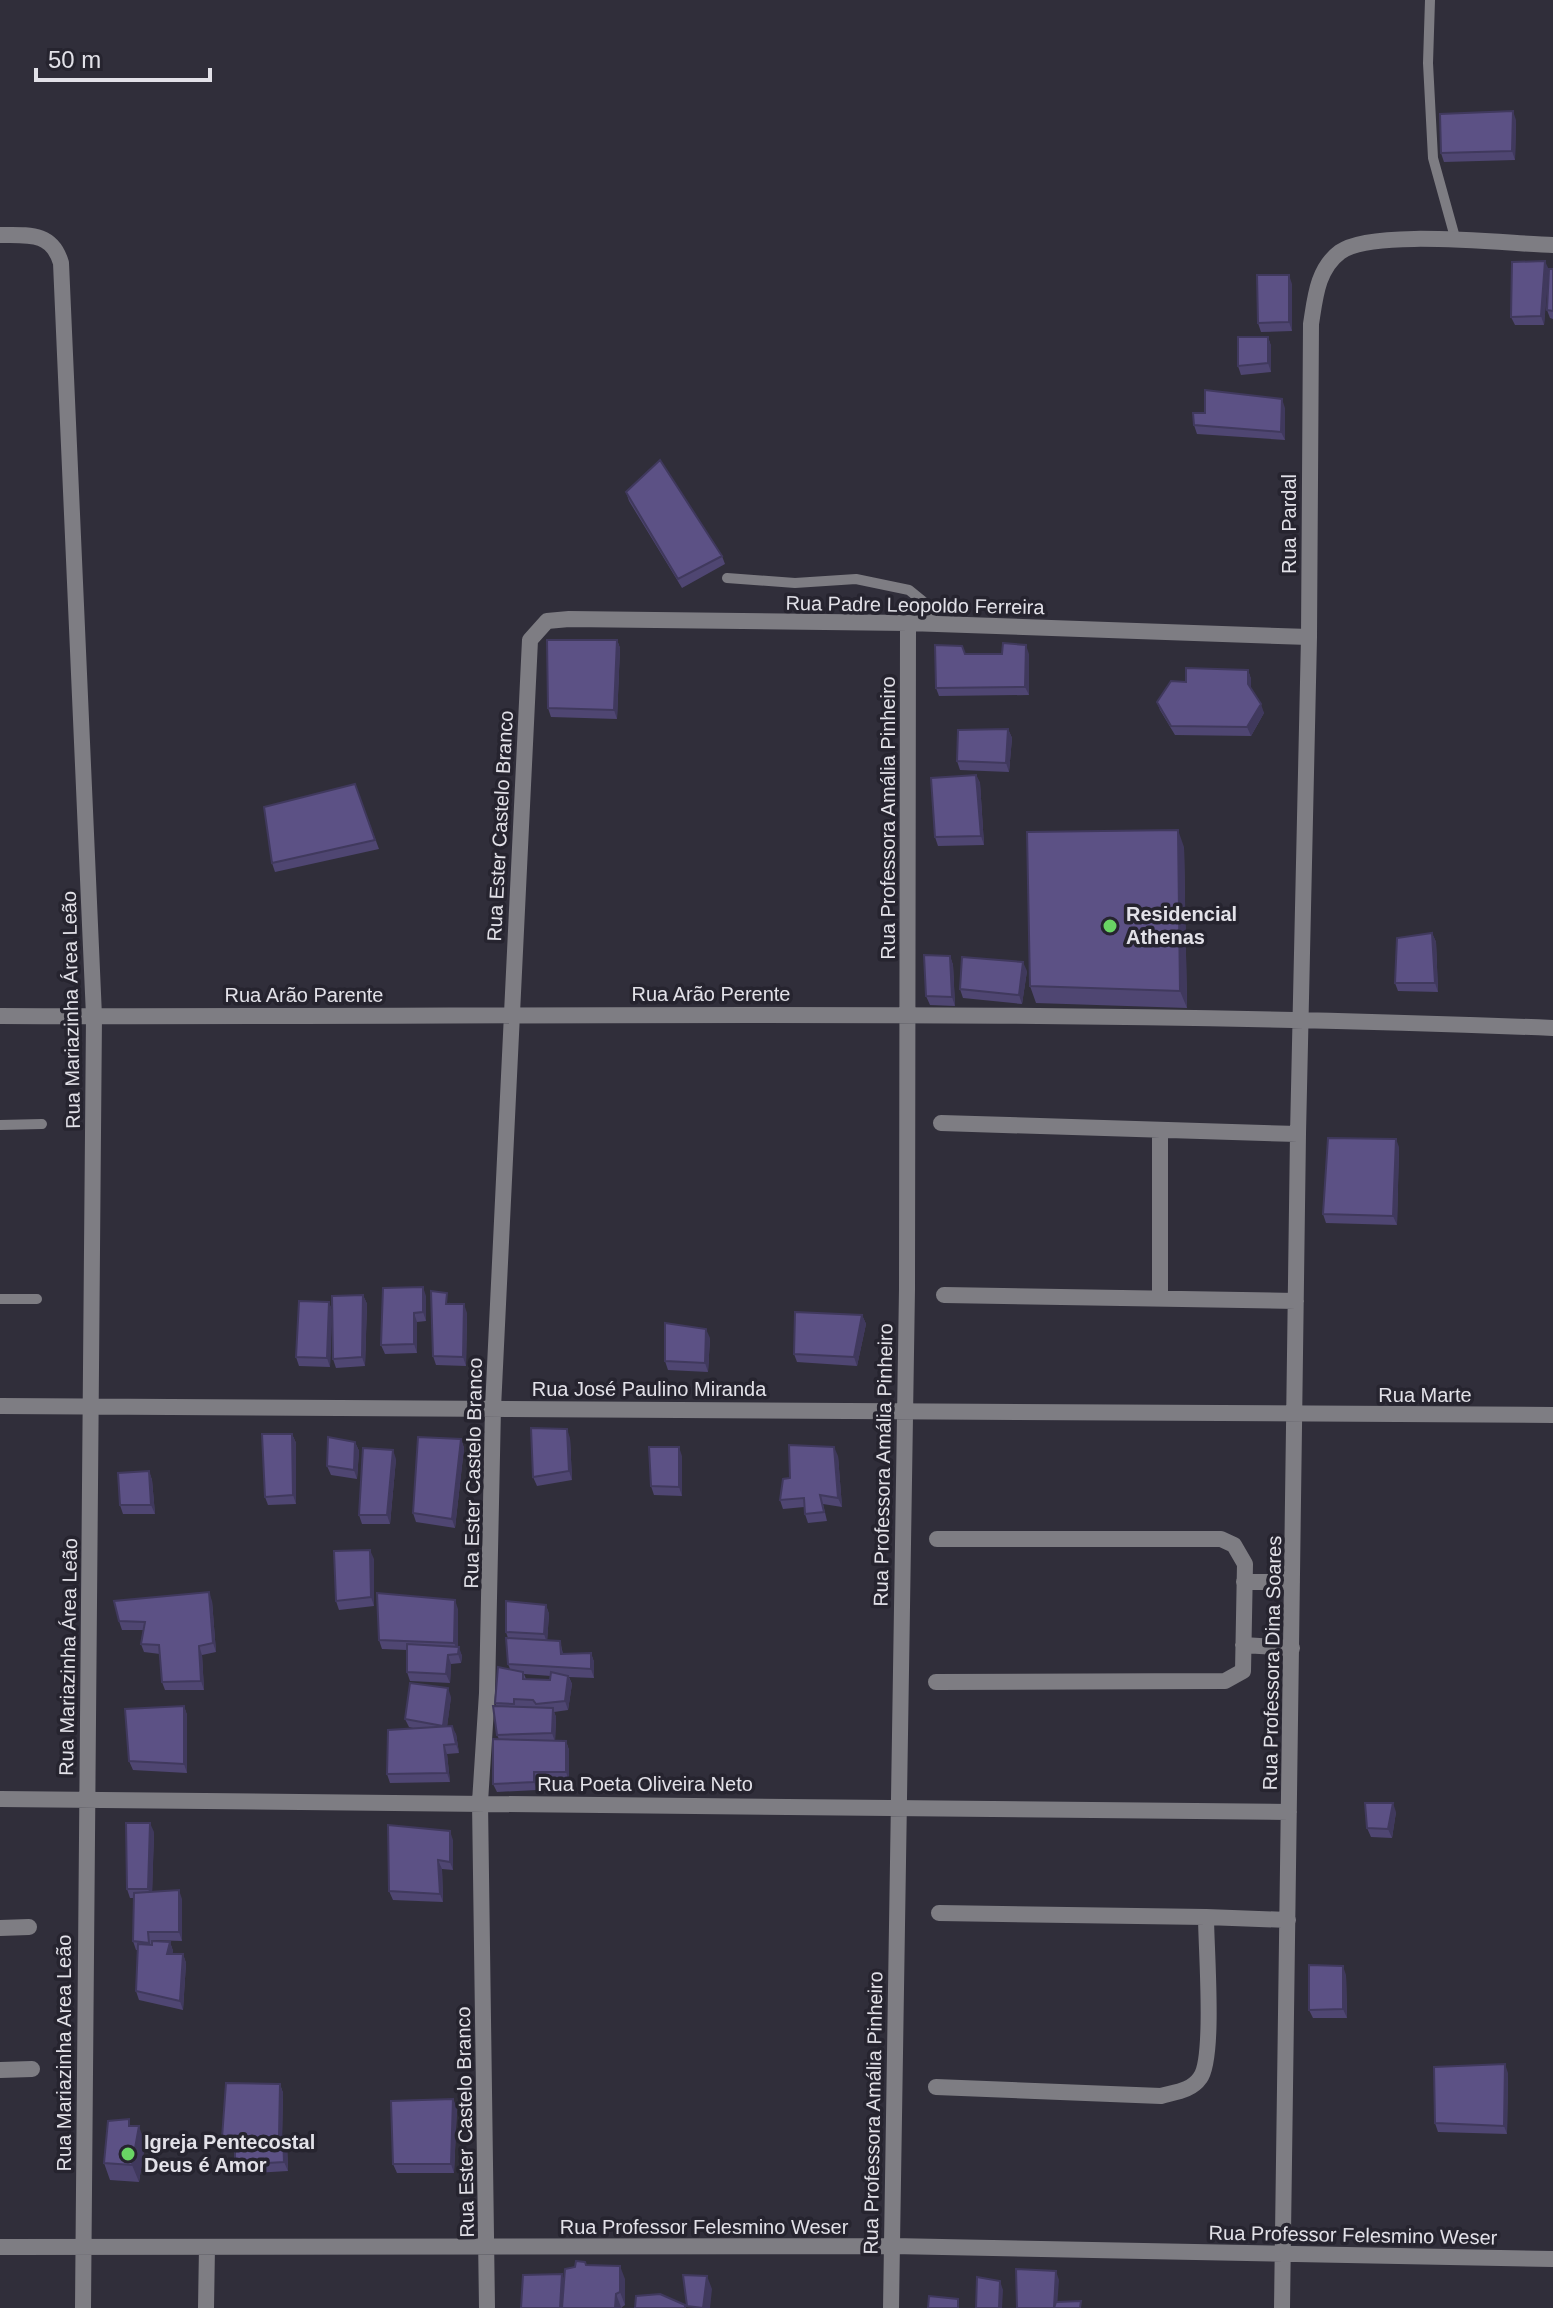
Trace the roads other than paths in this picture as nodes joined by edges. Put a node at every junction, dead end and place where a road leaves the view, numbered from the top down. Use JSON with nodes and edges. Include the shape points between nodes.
{"nodes":[{"id":1,"x":1430,"y":0,"type":"edge"},
{"id":2,"x":0,"y":235,"type":"edge"},
{"id":3,"x":1456,"y":241,"type":"junction"},
{"id":4,"x":1553,"y":245,"type":"edge"},
{"id":5,"x":727,"y":578,"type":"dead end"},
{"id":6,"x":908,"y":623,"type":"junction"},
{"id":7,"x":937,"y":624,"type":"junction"},
{"id":8,"x":1309,"y":637,"type":"junction"},
{"id":9,"x":530,"y":640,"type":"joint"},
{"id":10,"x":908,"y":1013,"type":"junction"},
{"id":11,"x":513,"y":1015,"type":"junction"},
{"id":12,"x":0,"y":1016,"type":"edge"},
{"id":13,"x":94,"y":1016,"type":"junction"},
{"id":14,"x":1301,"y":1018,"type":"junction"},
{"id":15,"x":1553,"y":1028,"type":"edge"},
{"id":16,"x":941,"y":1123,"type":"dead end"},
{"id":17,"x":42,"y":1124,"type":"dead end"},
{"id":18,"x":0,"y":1125,"type":"edge"},
{"id":19,"x":1160,"y":1130,"type":"junction"},
{"id":20,"x":1298,"y":1134,"type":"junction"},
{"id":21,"x":944,"y":1295,"type":"dead end"},
{"id":22,"x":1160,"y":1298,"type":"junction"},
{"id":23,"x":0,"y":1299,"type":"edge"},
{"id":24,"x":37,"y":1299,"type":"dead end"},
{"id":25,"x":1296,"y":1301,"type":"junction"},
{"id":26,"x":0,"y":1406,"type":"edge"},
{"id":27,"x":92,"y":1406,"type":"junction"},
{"id":28,"x":493,"y":1408,"type":"junction"},
{"id":29,"x":903,"y":1410,"type":"junction"},
{"id":30,"x":1297,"y":1414,"type":"junction"},
{"id":31,"x":1553,"y":1415,"type":"edge"},
{"id":32,"x":937,"y":1539,"type":"dead end"},
{"id":33,"x":1244,"y":1582,"type":"junction"},
{"id":34,"x":1292,"y":1582,"type":"junction"},
{"id":35,"x":1243,"y":1645,"type":"junction"},
{"id":36,"x":1292,"y":1648,"type":"junction"},
{"id":37,"x":936,"y":1682,"type":"dead end"},
{"id":38,"x":86,"y":1798,"type":"junction"},
{"id":39,"x":0,"y":1799,"type":"edge"},
{"id":40,"x":480,"y":1802,"type":"junction"},
{"id":41,"x":896,"y":1806,"type":"junction"},
{"id":42,"x":1289,"y":1812,"type":"junction"},
{"id":43,"x":939,"y":1913,"type":"dead end"},
{"id":44,"x":1206,"y":1917,"type":"junction"},
{"id":45,"x":1288,"y":1920,"type":"junction"},
{"id":46,"x":29,"y":1927,"type":"dead end"},
{"id":47,"x":0,"y":1928,"type":"edge"},
{"id":48,"x":32,"y":2069,"type":"dead end"},
{"id":49,"x":0,"y":2070,"type":"edge"},
{"id":50,"x":936,"y":2087,"type":"dead end"},
{"id":51,"x":892,"y":2246,"type":"junction"},
{"id":52,"x":0,"y":2247,"type":"edge"},
{"id":53,"x":83,"y":2247,"type":"junction"},
{"id":54,"x":207,"y":2247,"type":"junction"},
{"id":55,"x":486,"y":2249,"type":"junction"},
{"id":56,"x":1282,"y":2253,"type":"junction"},
{"id":57,"x":1553,"y":2259,"type":"edge"},
{"id":58,"x":83,"y":2308,"type":"edge"},
{"id":59,"x":206,"y":2308,"type":"edge"},
{"id":60,"x":487,"y":2308,"type":"edge"},
{"id":61,"x":891,"y":2308,"type":"edge"},
{"id":62,"x":1282,"y":2308,"type":"edge"}],
"edges":[{"from":1,"to":3,"type":"lane","via":[[1433,158]]},
{"from":2,"to":13,"type":"street","name":"Rua Mariazinha Área Leão","via":[[35,235],[52,242],[65,302]]},
{"from":3,"to":4,"type":"street","name":"Rua Pardal"},
{"from":3,"to":8,"type":"street","name":"Rua Pardal","via":[[1406,239],[1357,245],[1331,262],[1316,290],[1310,352]]},
{"from":5,"to":7,"type":"lane","via":[[795,583],[856,579],[909,590],[925,603]]},
{"from":6,"to":7,"type":"street","name":"Rua Padre Leopoldo Ferreira"},
{"from":6,"to":9,"type":"street","name":"Rua Padre Leopoldo Ferreira","via":[[569,619],[547,621]]},
{"from":6,"to":10,"type":"street","name":"Rua Professora Amália Pinheiro"},
{"from":7,"to":8,"type":"street","name":"Rua Padre Leopoldo Ferreira"},
{"from":8,"to":14,"type":"street","name":"Rua Pardal"},
{"from":9,"to":11,"type":"street","name":"Rua Ester Castelo Branco"},
{"from":10,"to":11,"type":"street","name":"Rua Arão Perente"},
{"from":10,"to":14,"type":"street"},
{"from":10,"to":29,"type":"street","name":"Rua Professora Amália Pinheiro"},
{"from":11,"to":13,"type":"street","name":"Rua Arão Parente"},
{"from":11,"to":28,"type":"street","name":"Rua Ester Castelo Branco"},
{"from":12,"to":13,"type":"street","name":"Rua Arão Parente"},
{"from":13,"to":27,"type":"street","name":"Rua Mariazinha Área Leão"},
{"from":14,"to":15,"type":"street"},
{"from":14,"to":20,"type":"street","name":"Rua Professora Dina Soares"},
{"from":16,"to":19,"type":"street"},
{"from":17,"to":18,"type":"lane"},
{"from":19,"to":20,"type":"street"},
{"from":19,"to":22,"type":"street"},
{"from":20,"to":25,"type":"street","name":"Rua Professora Dina Soares"},
{"from":21,"to":22,"type":"street"},
{"from":22,"to":25,"type":"street"},
{"from":23,"to":24,"type":"lane"},
{"from":25,"to":30,"type":"street","name":"Rua Professora Dina Soares"},
{"from":26,"to":27,"type":"street","name":"Rua José Paulino Miranda"},
{"from":27,"to":28,"type":"street","name":"Rua José Paulino Miranda"},
{"from":27,"to":38,"type":"street","name":"Rua Mariazinha Área Leão"},
{"from":28,"to":29,"type":"street","name":"Rua José Paulino Miranda"},
{"from":28,"to":40,"type":"street","name":"Rua Ester Castelo Branco"},
{"from":29,"to":30,"type":"street","name":"Rua José Paulino Miranda"},
{"from":29,"to":41,"type":"street","name":"Rua Professora Amália Pinheiro"},
{"from":30,"to":31,"type":"street","name":"Rua Marte"},
{"from":30,"to":34,"type":"street","name":"Rua Professora Dina Soares"},
{"from":32,"to":33,"type":"street","via":[[1221,1539],[1234,1545],[1245,1564]]},
{"from":33,"to":34,"type":"street"},
{"from":33,"to":35,"type":"street"},
{"from":34,"to":36,"type":"street","name":"Rua Professora Dina Soares"},
{"from":35,"to":36,"type":"street"},
{"from":35,"to":37,"type":"street","via":[[1243,1671],[1225,1681]]},
{"from":36,"to":42,"type":"street","name":"Rua Professora Dina Soares"},
{"from":38,"to":39,"type":"street","name":"Rua Poeta Oliveira Neto"},
{"from":38,"to":40,"type":"street","name":"Rua Poeta Oliveira Neto"},
{"from":38,"to":53,"type":"street","name":"Rua Mariazinha Area Leão"},
{"from":40,"to":41,"type":"street","name":"Rua Poeta Oliveira Neto"},
{"from":40,"to":55,"type":"street","name":"Rua Ester Castelo Branco"},
{"from":41,"to":42,"type":"street","name":"Rua Poeta Oliveira Neto"},
{"from":41,"to":51,"type":"street","name":"Rua Professora Amália Pinheiro"},
{"from":42,"to":45,"type":"street","name":"Rua Professora Dina Soares"},
{"from":43,"to":44,"type":"street"},
{"from":44,"to":45,"type":"street"},
{"from":44,"to":50,"type":"street","via":[[1208,2050],[1202,2076],[1191,2087],[1137,2097]]},
{"from":45,"to":56,"type":"street","name":"Rua Professora Dina Soares"},
{"from":46,"to":47,"type":"street"},
{"from":48,"to":49,"type":"street"},
{"from":51,"to":55,"type":"street","name":"Rua Professor Felesmino Weser"},
{"from":51,"to":56,"type":"street","name":"Rua Professor Felesmino Weser"},
{"from":51,"to":61,"type":"street","name":"Rua Professora Amália Pinheiro"},
{"from":52,"to":53,"type":"street","name":"Rua Professor Felesmino Weser"},
{"from":53,"to":54,"type":"street","name":"Rua Professor Felesmino Weser"},
{"from":53,"to":58,"type":"street","name":"Rua Mariazinha Area Leão"},
{"from":54,"to":55,"type":"street","name":"Rua Professor Felesmino Weser"},
{"from":54,"to":59,"type":"street"},
{"from":55,"to":60,"type":"street","name":"Rua Ester Castelo Branco"},
{"from":56,"to":57,"type":"street","name":"Rua Professor Felesmino Weser"},
{"from":56,"to":62,"type":"street","name":"Rua Professora Dina Soares"}]}
